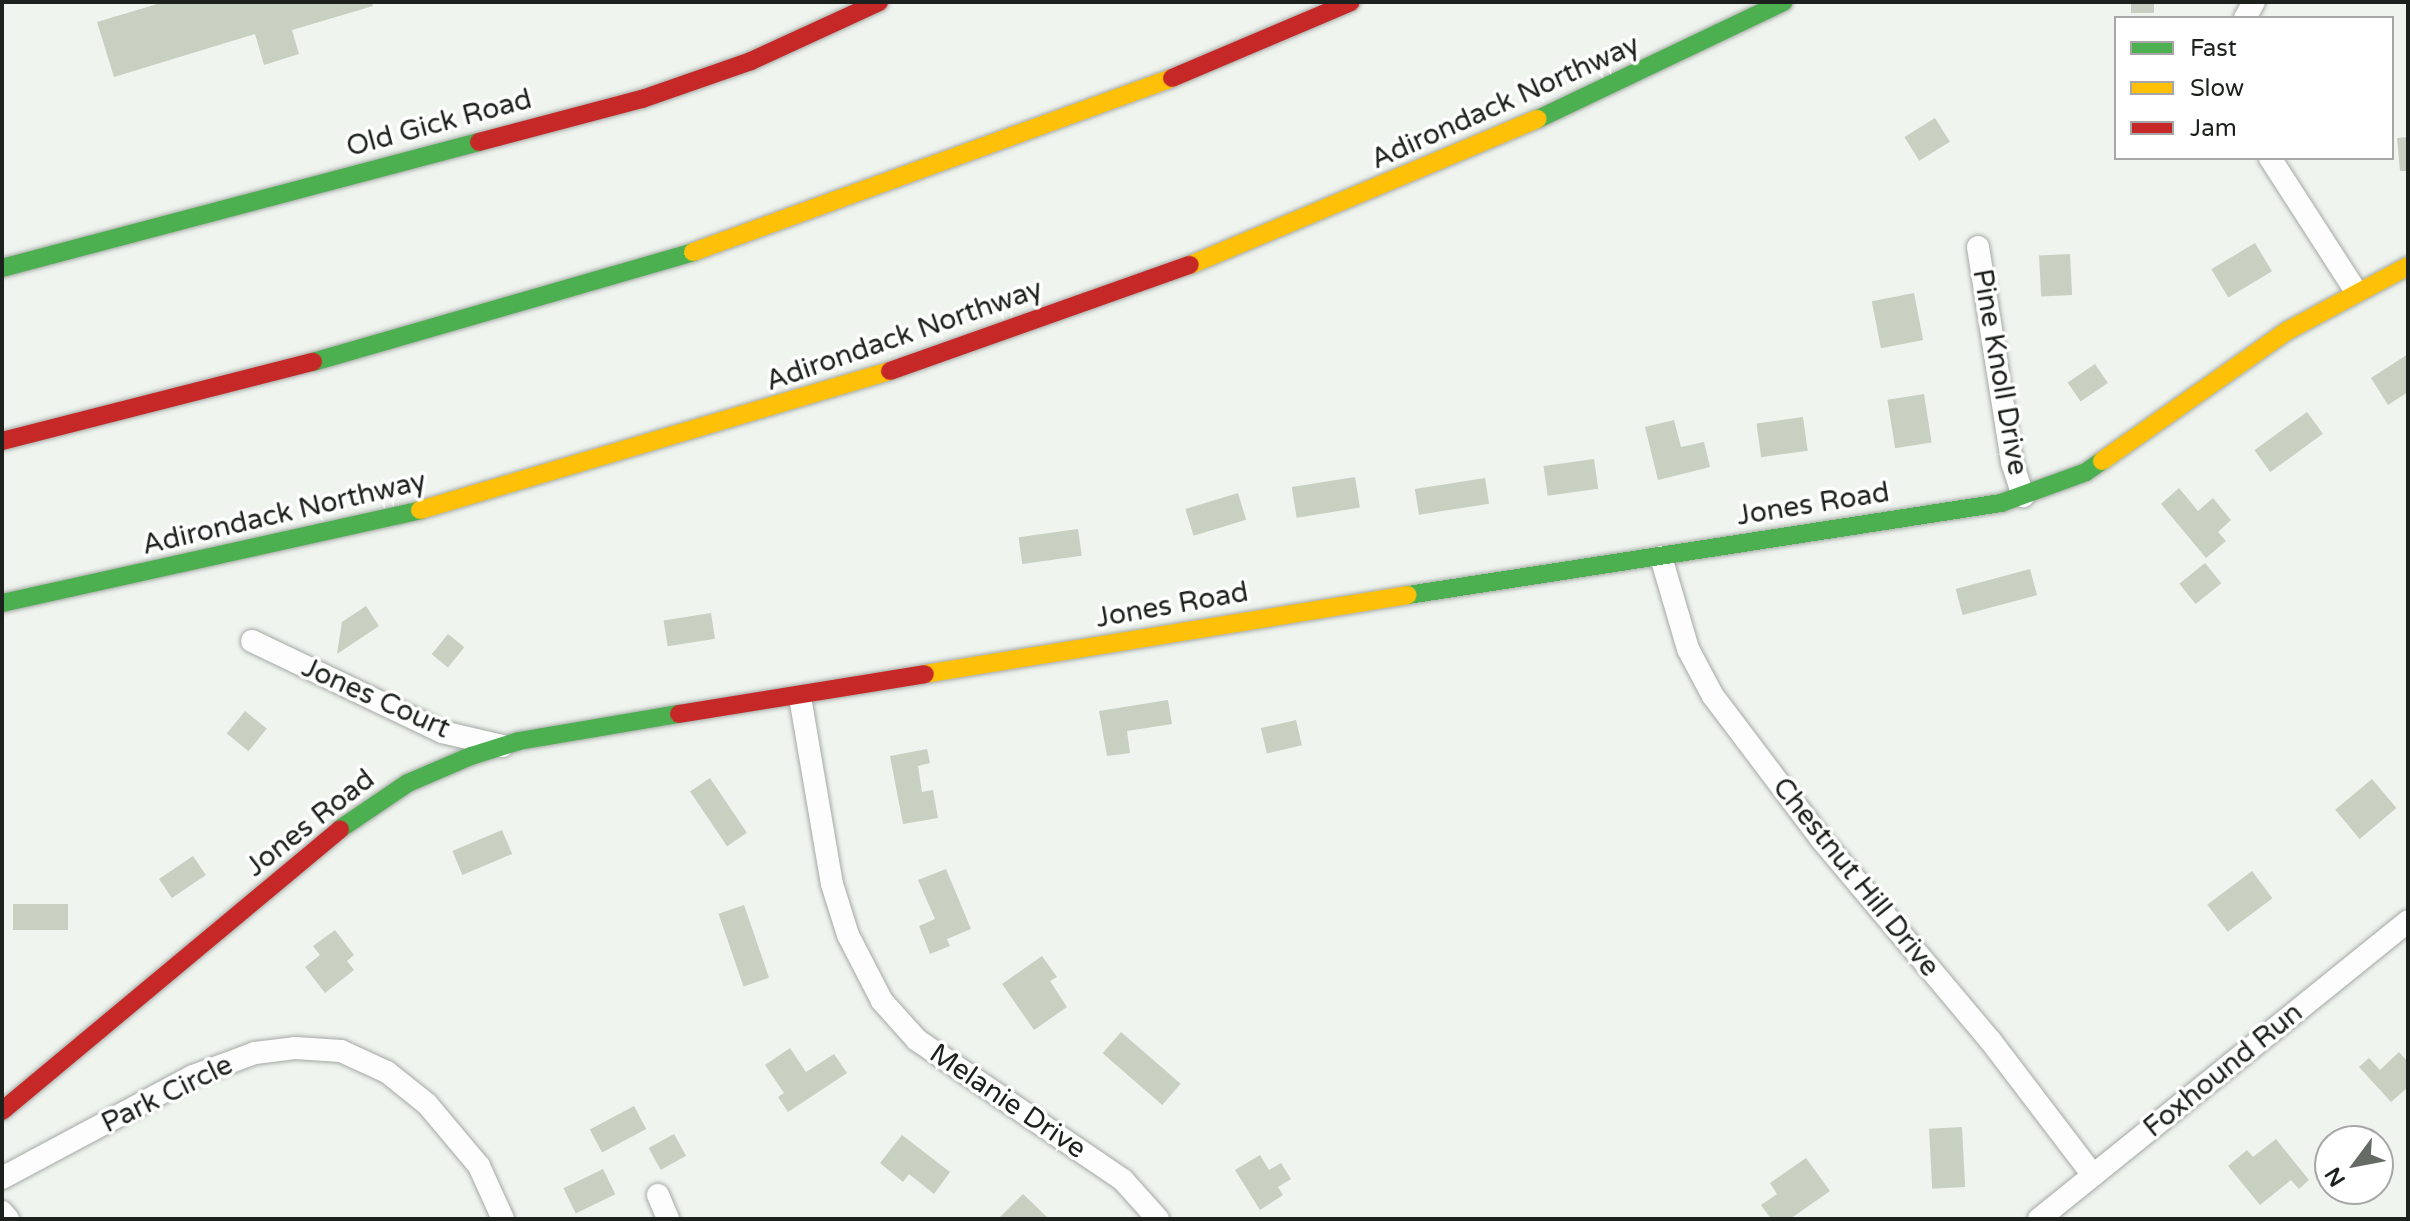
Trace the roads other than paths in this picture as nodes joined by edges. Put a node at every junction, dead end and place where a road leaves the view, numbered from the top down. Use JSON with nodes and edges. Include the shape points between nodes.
{"nodes":[{"id":1,"x":879,"y":2,"type":"edge"},
{"id":2,"x":1351,"y":2,"type":"edge"},
{"id":3,"x":1783,"y":2,"type":"edge"},
{"id":4,"x":2271,"y":160,"type":"edge"},
{"id":5,"x":1978,"y":247,"type":"dead end"},
{"id":6,"x":2408,"y":266,"type":"edge"},
{"id":7,"x":2,"y":268,"type":"edge"},
{"id":8,"x":2355,"y":290,"type":"junction"},
{"id":9,"x":2,"y":441,"type":"edge"},
{"id":10,"x":2023,"y":496,"type":"junction"},
{"id":11,"x":1661,"y":557,"type":"junction"},
{"id":12,"x":2,"y":603,"type":"edge"},
{"id":13,"x":252,"y":641,"type":"dead end"},
{"id":14,"x":800,"y":697,"type":"junction"},
{"id":15,"x":503,"y":746,"type":"junction"},
{"id":16,"x":2408,"y":921,"type":"edge"},
{"id":17,"x":2,"y":1111,"type":"edge"},
{"id":18,"x":2093,"y":1175,"type":"junction"},
{"id":19,"x":2,"y":1178,"type":"edge"},
{"id":20,"x":658,"y":1195,"type":"dead end"},
{"id":21,"x":2,"y":1212,"type":"edge"},
{"id":22,"x":8,"y":1219,"type":"edge"},
{"id":23,"x":503,"y":1219,"type":"edge"},
{"id":24,"x":668,"y":1219,"type":"edge"},
{"id":25,"x":1158,"y":1219,"type":"edge"},
{"id":26,"x":2039,"y":1219,"type":"edge"}],
"edges":[{"from":1,"to":7,"type":"main road","name":"Old Gick Road","via":[[751,61],[642,99]]},
{"from":2,"to":9,"type":"main road","via":[[1114,103],[675,258],[413,336]]},
{"from":3,"to":12,"type":"main road","name":"Adirondack Northway","via":[[1479,147],[1199,262],[929,360],[390,519]]},
{"from":4,"to":8,"type":"street"},
{"from":5,"to":10,"type":"street","name":"Pine Knoll Drive","via":[[2012,462]]},
{"from":6,"to":8,"type":"main road","name":"Jones Road"},
{"from":8,"to":10,"type":"main road","name":"Jones Road","via":[[2287,331],[2086,472]]},
{"from":10,"to":11,"type":"main road","name":"Jones Road"},
{"from":11,"to":14,"type":"main road","name":"Jones Road","via":[[1266,617]]},
{"from":11,"to":18,"type":"street","name":"Chestnut Hill Drive","via":[[1688,649],[1713,696],[1822,840],[1990,1040]]},
{"from":13,"to":15,"type":"street","name":"Jones Court","via":[[442,732]]},
{"from":14,"to":15,"type":"main road","name":"Jones Road"},
{"from":14,"to":25,"type":"street","name":"Melanie Drive","via":[[832,884],[848,935],[882,1001],[917,1040],[1111,1171]]},
{"from":15,"to":17,"type":"main road","name":"Jones Road","via":[[408,783],[356,816]]},
{"from":16,"to":18,"type":"street","name":"Foxhound Run"},
{"from":18,"to":26,"type":"street","name":"Foxhound Run"},
{"from":19,"to":23,"type":"street","name":"Park Circle","via":[[193,1076],[255,1053],[295,1048],[341,1051],[387,1072],[427,1104],[479,1166]]},
{"from":20,"to":24,"type":"street"},
{"from":21,"to":22,"type":"street"}]}
